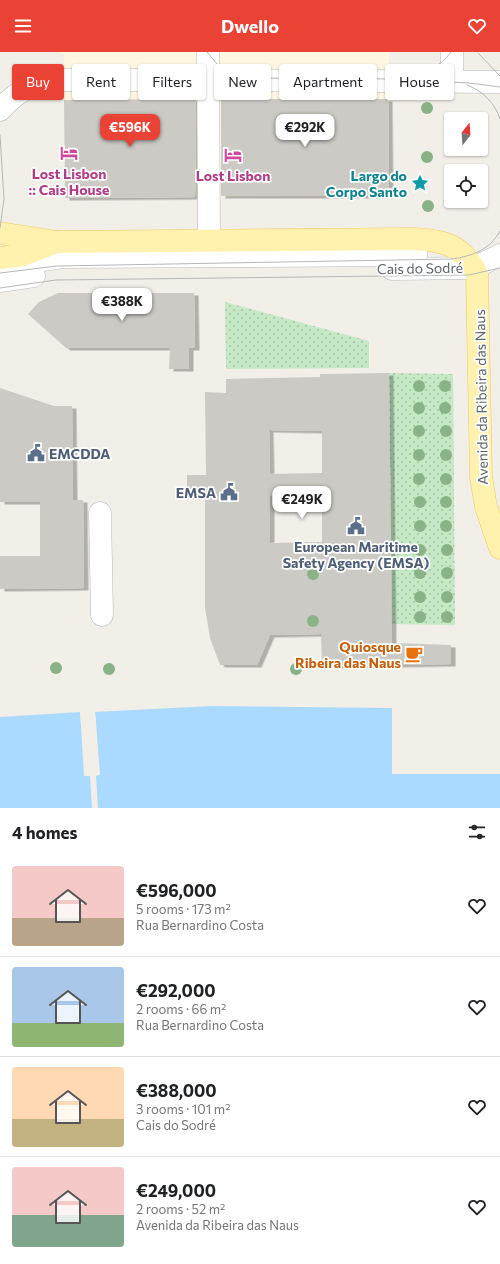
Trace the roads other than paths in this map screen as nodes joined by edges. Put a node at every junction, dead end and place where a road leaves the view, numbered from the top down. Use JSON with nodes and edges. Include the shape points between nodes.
{"nodes":[{"id":1,"x":208,"y":52,"type":"edge"},
{"id":2,"x":452,"y":52,"type":"edge"},
{"id":3,"x":452,"y":64,"type":"edge"},
{"id":4,"x":208,"y":80,"type":"junction"},
{"id":5,"x":385,"y":81,"type":"edge"},
{"id":6,"x":454,"y":81,"type":"edge"},
{"id":7,"x":500,"y":82,"type":"edge"},
{"id":8,"x":0,"y":110,"type":"edge"},
{"id":9,"x":0,"y":233,"type":"edge"},
{"id":10,"x":209,"y":240,"type":"junction"},
{"id":11,"x":500,"y":255,"type":"edge"},
{"id":12,"x":59,"y":257,"type":"junction"},
{"id":13,"x":0,"y":258,"type":"edge"},
{"id":14,"x":474,"y":268,"type":"junction"},
{"id":15,"x":0,"y":281,"type":"edge"},
{"id":16,"x":100,"y":513,"type":"dead end"},
{"id":17,"x":500,"y":548,"type":"edge"},
{"id":18,"x":102,"y":615,"type":"dead end"}],
"edges":[{"from":1,"to":4,"type":"street"},
{"from":2,"to":3,"type":"street"},
{"from":4,"to":5,"type":"street"},
{"from":4,"to":8,"type":"street","via":[[55,80],[22,90]]},
{"from":4,"to":10,"type":"street"},
{"from":6,"to":7,"type":"street"},
{"from":9,"to":12,"type":"main road"},
{"from":10,"to":12,"type":"main road","name":"Cais do Sodré"},
{"from":10,"to":14,"type":"main road","name":"Cais do Sodré","via":[[434,240],[455,247]]},
{"from":11,"to":14,"type":"street"},
{"from":12,"to":12,"type":"street","via":[[416,255],[416,251],[65,252],[5,261],[6,265]]},
{"from":12,"to":13,"type":"main road","via":[[23,255]]},
{"from":12,"to":14,"type":"street","name":"Cais do Sodré"},
{"from":12,"to":15,"type":"street"},
{"from":14,"to":17,"type":"main road","name":"Avenida da Ribeira das Naus","via":[[479,286],[481,477],[486,507]]},
{"from":16,"to":18,"type":"street"}]}
